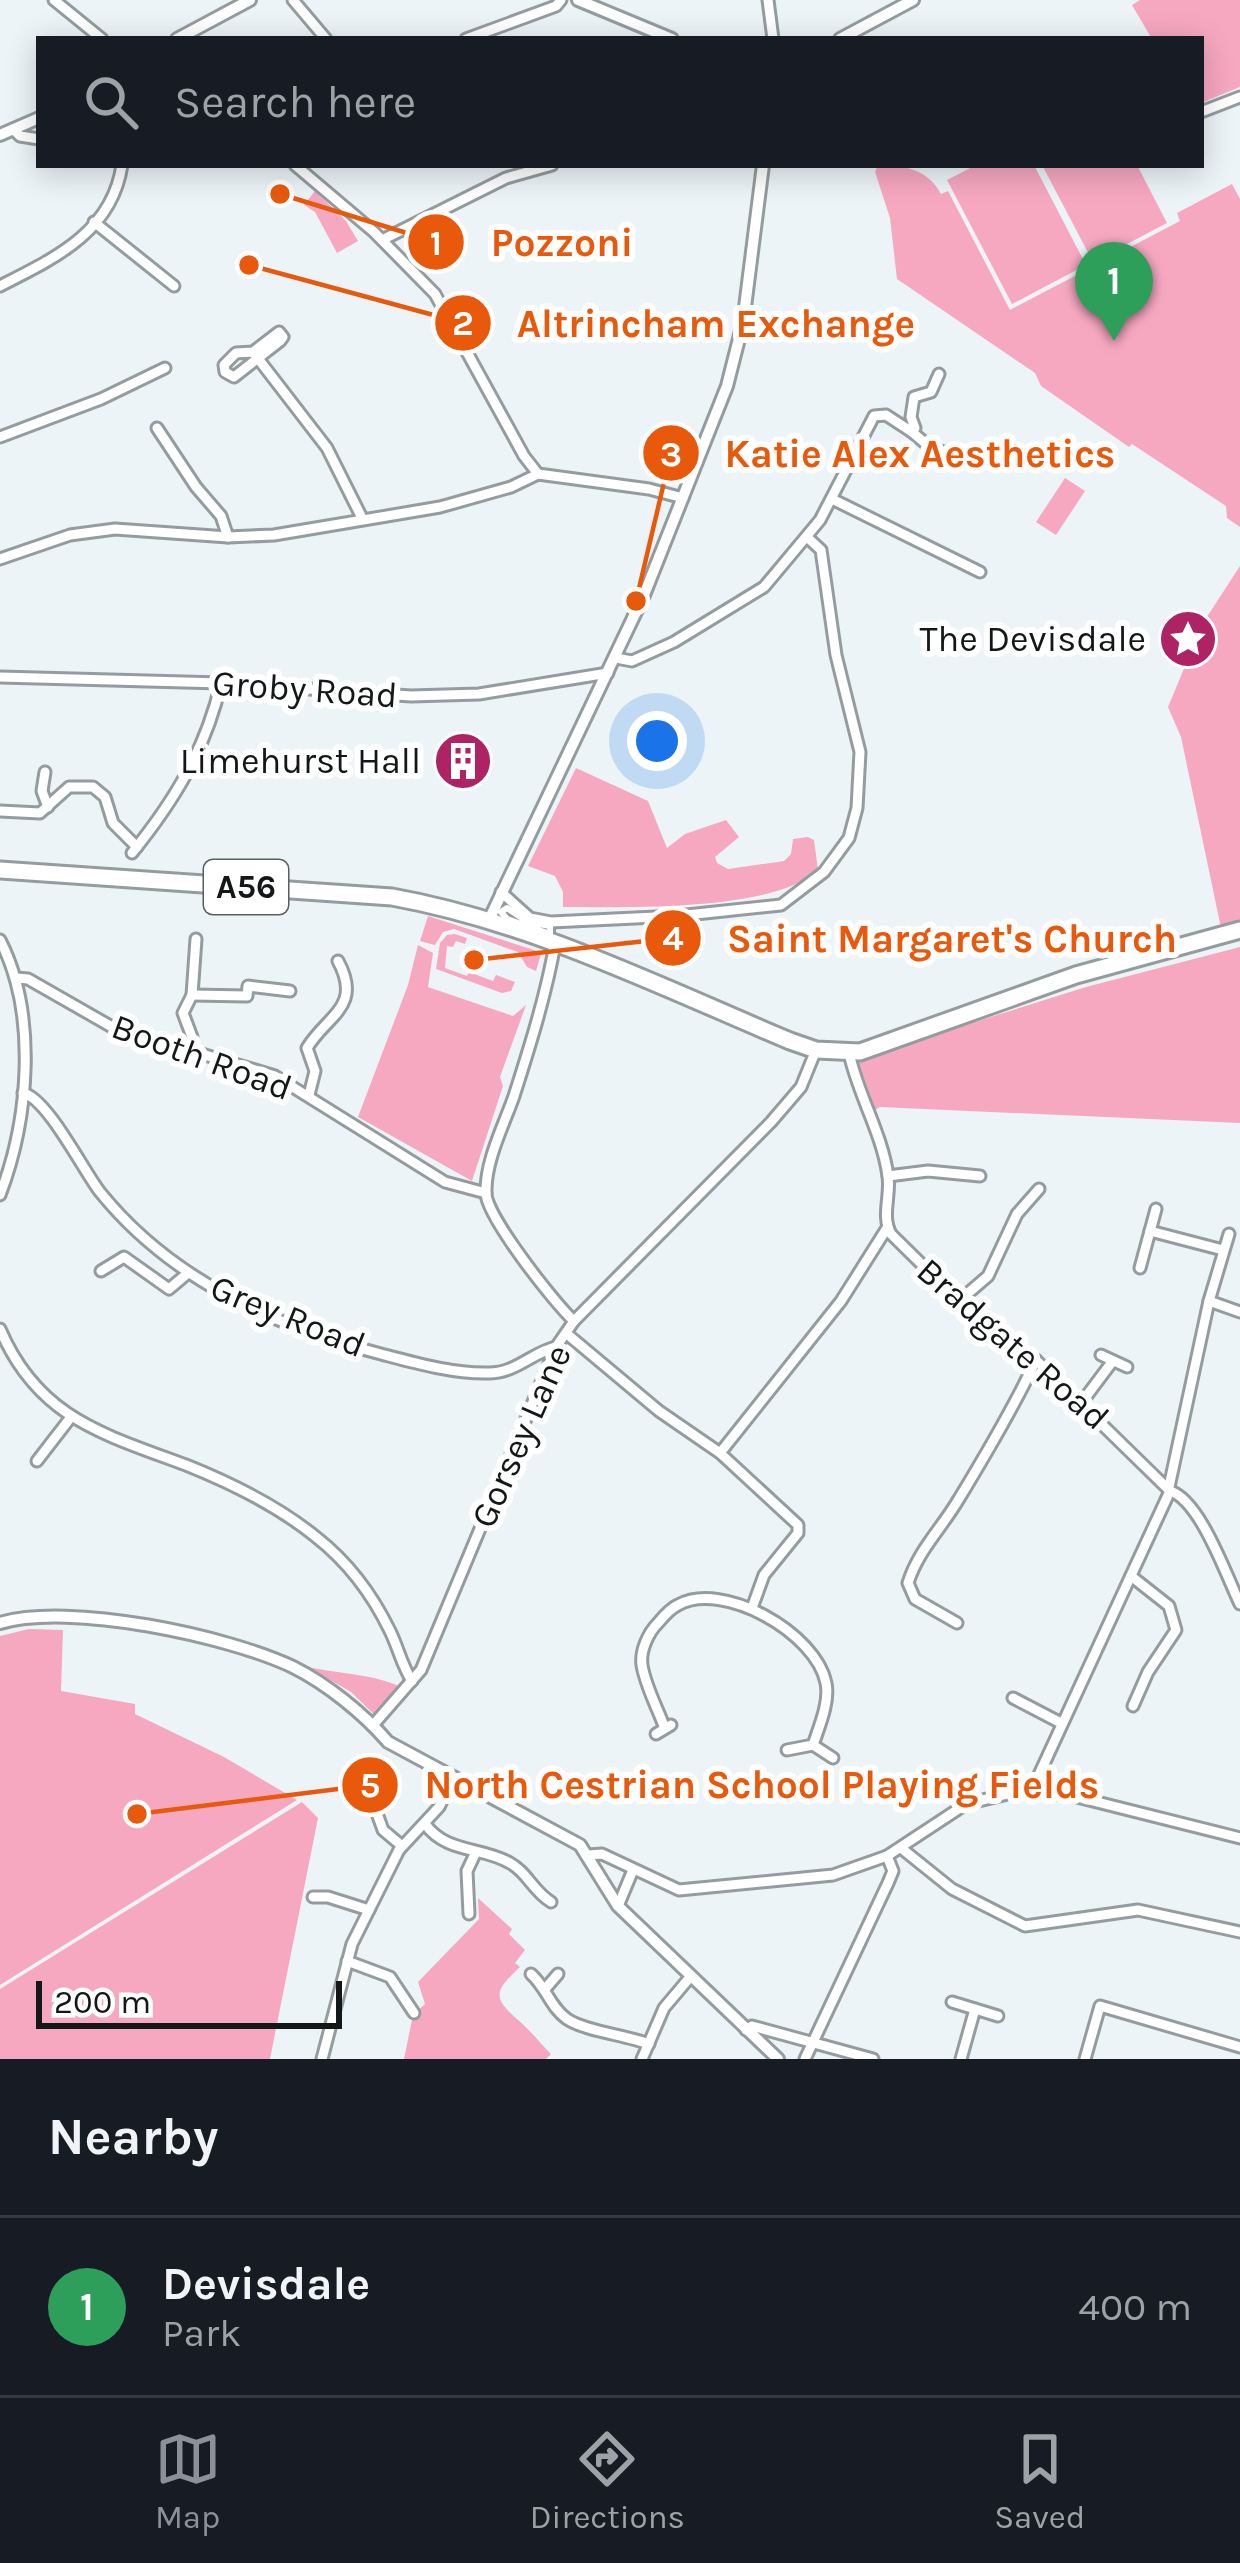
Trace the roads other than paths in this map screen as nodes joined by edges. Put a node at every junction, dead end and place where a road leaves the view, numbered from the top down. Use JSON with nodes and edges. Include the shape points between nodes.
{"nodes":[{"id":1,"x":54,"y":0,"type":"edge"},
{"id":2,"x":250,"y":0,"type":"edge"},
{"id":3,"x":293,"y":0,"type":"edge"},
{"id":4,"x":561,"y":0,"type":"edge"},
{"id":5,"x":578,"y":0,"type":"edge"},
{"id":6,"x":768,"y":0,"type":"edge"},
{"id":7,"x":914,"y":0,"type":"edge"},
{"id":8,"x":99,"y":36,"type":"edge"},
{"id":9,"x":183,"y":36,"type":"edge"},
{"id":10,"x":323,"y":36,"type":"edge"},
{"id":11,"x":474,"y":36,"type":"edge"},
{"id":12,"x":665,"y":36,"type":"edge"},
{"id":13,"x":773,"y":36,"type":"edge"},
{"id":14,"x":846,"y":36,"type":"edge"},
{"id":15,"x":1240,"y":98,"type":"edge"},
{"id":16,"x":1204,"y":111,"type":"edge"},
{"id":17,"x":36,"y":120,"type":"edge"},
{"id":18,"x":15,"y":131,"type":"junction"},
{"id":19,"x":0,"y":135,"type":"edge"},
{"id":20,"x":36,"y":139,"type":"edge"},
{"id":21,"x":122,"y":168,"type":"edge"},
{"id":22,"x":298,"y":168,"type":"edge"},
{"id":23,"x":541,"y":168,"type":"edge"},
{"id":24,"x":763,"y":168,"type":"edge"},
{"id":25,"x":94,"y":222,"type":"junction"},
{"id":26,"x":382,"y":240,"type":"junction"},
{"id":27,"x":0,"y":286,"type":"edge"},
{"id":28,"x":174,"y":286,"type":"dead end"},
{"id":29,"x":255,"y":357,"type":"dead end"},
{"id":30,"x":165,"y":368,"type":"dead end"},
{"id":31,"x":939,"y":374,"type":"dead end"},
{"id":32,"x":157,"y":428,"type":"dead end"},
{"id":33,"x":912,"y":432,"type":"junction"},
{"id":34,"x":0,"y":437,"type":"edge"},
{"id":35,"x":941,"y":451,"type":"dead end"},
{"id":36,"x":538,"y":474,"type":"junction"},
{"id":37,"x":683,"y":498,"type":"junction"},
{"id":38,"x":832,"y":500,"type":"junction"},
{"id":39,"x":362,"y":518,"type":"junction"},
{"id":40,"x":228,"y":537,"type":"junction"},
{"id":41,"x":808,"y":538,"type":"junction"},
{"id":42,"x":0,"y":560,"type":"edge"},
{"id":43,"x":980,"y":572,"type":"dead end"},
{"id":44,"x":616,"y":658,"type":"junction"},
{"id":45,"x":608,"y":674,"type":"junction"},
{"id":46,"x":0,"y":676,"type":"edge"},
{"id":47,"x":220,"y":683,"type":"junction"},
{"id":48,"x":45,"y":772,"type":"dead end"},
{"id":49,"x":48,"y":807,"type":"junction"},
{"id":50,"x":1,"y":811,"type":"edge"},
{"id":51,"x":0,"y":869,"type":"edge"},
{"id":52,"x":501,"y":892,"type":"junction"},
{"id":53,"x":489,"y":920,"type":"junction"},
{"id":54,"x":1240,"y":930,"type":"edge"},
{"id":55,"x":196,"y":939,"type":"dead end"},
{"id":56,"x":0,"y":940,"type":"edge"},
{"id":57,"x":552,"y":940,"type":"junction"},
{"id":58,"x":338,"y":961,"type":"dead end"},
{"id":59,"x":16,"y":978,"type":"junction"},
{"id":60,"x":290,"y":991,"type":"dead end"},
{"id":61,"x":192,"y":995,"type":"junction"},
{"id":62,"x":187,"y":1050,"type":"junction"},
{"id":63,"x":816,"y":1051,"type":"junction"},
{"id":64,"x":849,"y":1053,"type":"junction"},
{"id":65,"x":23,"y":1093,"type":"junction"},
{"id":66,"x":309,"y":1095,"type":"junction"},
{"id":67,"x":980,"y":1176,"type":"dead end"},
{"id":68,"x":888,"y":1177,"type":"junction"},
{"id":69,"x":1032,"y":1189,"type":"dead end"},
{"id":70,"x":486,"y":1193,"type":"junction"},
{"id":71,"x":0,"y":1195,"type":"edge"},
{"id":72,"x":1156,"y":1209,"type":"dead end"},
{"id":73,"x":887,"y":1228,"type":"junction"},
{"id":74,"x":1150,"y":1231,"type":"junction"},
{"id":75,"x":1229,"y":1234,"type":"dead end"},
{"id":76,"x":1223,"y":1250,"type":"junction"},
{"id":77,"x":1140,"y":1268,"type":"dead end"},
{"id":78,"x":101,"y":1270,"type":"dead end"},
{"id":79,"x":188,"y":1274,"type":"junction"},
{"id":80,"x":959,"y":1301,"type":"junction"},
{"id":81,"x":1209,"y":1301,"type":"junction"},
{"id":82,"x":1240,"y":1312,"type":"edge"},
{"id":83,"x":574,"y":1322,"type":"junction"},
{"id":84,"x":0,"y":1329,"type":"edge"},
{"id":85,"x":567,"y":1334,"type":"junction"},
{"id":86,"x":556,"y":1347,"type":"junction"},
{"id":87,"x":1101,"y":1355,"type":"dead end"},
{"id":88,"x":1036,"y":1360,"type":"junction"},
{"id":89,"x":1112,"y":1362,"type":"junction"},
{"id":90,"x":1127,"y":1367,"type":"dead end"},
{"id":91,"x":1082,"y":1402,"type":"junction"},
{"id":92,"x":71,"y":1417,"type":"junction"},
{"id":93,"x":720,"y":1453,"type":"junction"},
{"id":94,"x":37,"y":1461,"type":"dead end"},
{"id":95,"x":1170,"y":1489,"type":"junction"},
{"id":96,"x":1131,"y":1576,"type":"junction"},
{"id":97,"x":1240,"y":1604,"type":"edge"},
{"id":98,"x":752,"y":1608,"type":"junction"},
{"id":99,"x":0,"y":1623,"type":"edge"},
{"id":100,"x":957,"y":1623,"type":"dead end"},
{"id":101,"x":412,"y":1681,"type":"junction"},
{"id":102,"x":1013,"y":1698,"type":"dead end"},
{"id":103,"x":1133,"y":1706,"type":"dead end"},
{"id":104,"x":1060,"y":1723,"type":"junction"},
{"id":105,"x":374,"y":1724,"type":"junction"},
{"id":106,"x":664,"y":1728,"type":"dead end"},
{"id":107,"x":813,"y":1745,"type":"junction"},
{"id":108,"x":787,"y":1750,"type":"dead end"},
{"id":109,"x":833,"y":1758,"type":"dead end"},
{"id":110,"x":454,"y":1777,"type":"junction"},
{"id":111,"x":1031,"y":1792,"type":"junction"},
{"id":112,"x":375,"y":1807,"type":"dead end"},
{"id":113,"x":425,"y":1824,"type":"junction"},
{"id":114,"x":1240,"y":1838,"type":"edge"},
{"id":115,"x":402,"y":1846,"type":"junction"},
{"id":116,"x":901,"y":1848,"type":"junction"},
{"id":117,"x":475,"y":1854,"type":"junction"},
{"id":118,"x":589,"y":1855,"type":"junction"},
{"id":119,"x":887,"y":1856,"type":"junction"},
{"id":120,"x":633,"y":1870,"type":"junction"},
{"id":121,"x":313,"y":1897,"type":"dead end"},
{"id":122,"x":551,"y":1903,"type":"dead end"},
{"id":123,"x":618,"y":1906,"type":"junction"},
{"id":124,"x":455,"y":1907,"type":"dead end"},
{"id":125,"x":369,"y":1910,"type":"junction"},
{"id":126,"x":1240,"y":1932,"type":"edge"},
{"id":127,"x":347,"y":1961,"type":"junction"},
{"id":128,"x":531,"y":1974,"type":"dead end"},
{"id":129,"x":558,"y":1974,"type":"dead end"},
{"id":130,"x":691,"y":1976,"type":"junction"},
{"id":131,"x":545,"y":1989,"type":"junction"},
{"id":132,"x":952,"y":2002,"type":"dead end"},
{"id":133,"x":975,"y":2009,"type":"junction"},
{"id":134,"x":414,"y":2013,"type":"dead end"},
{"id":135,"x":998,"y":2016,"type":"dead end"},
{"id":136,"x":746,"y":2030,"type":"junction"},
{"id":137,"x":813,"y":2042,"type":"junction"},
{"id":138,"x":649,"y":2044,"type":"junction"},
{"id":139,"x":1240,"y":2047,"type":"edge"},
{"id":140,"x":322,"y":2059,"type":"edge"},
{"id":141,"x":642,"y":2059,"type":"edge"},
{"id":142,"x":778,"y":2059,"type":"edge"},
{"id":143,"x":805,"y":2059,"type":"edge"},
{"id":144,"x":873,"y":2059,"type":"edge"},
{"id":145,"x":961,"y":2059,"type":"edge"},
{"id":146,"x":1084,"y":2059,"type":"edge"}],
"edges":[{"from":1,"to":8,"type":"street"},
{"from":2,"to":9,"type":"street"},
{"from":3,"to":10,"type":"street"},
{"from":4,"to":11,"type":"street"},
{"from":5,"to":12,"type":"street"},
{"from":6,"to":13,"type":"street"},
{"from":7,"to":14,"type":"street"},
{"from":15,"to":16,"type":"street"},
{"from":17,"to":18,"type":"street"},
{"from":18,"to":19,"type":"street"},
{"from":18,"to":20,"type":"street"},
{"from":21,"to":25,"type":"street","via":[[117,195]]},
{"from":22,"to":26,"type":"street"},
{"from":23,"to":26,"type":"street"},
{"from":24,"to":37,"type":"street","via":[[743,323]]},
{"from":25,"to":27,"type":"street","via":[[72,249]]},
{"from":25,"to":28,"type":"street"},
{"from":26,"to":36,"type":"street","via":[[446,310]]},
{"from":29,"to":39,"type":"street","via":[[327,448]]},
{"from":30,"to":34,"type":"street"},
{"from":31,"to":33,"type":"street","via":[[932,392],[914,397]]},
{"from":32,"to":40,"type":"street"},
{"from":33,"to":35,"type":"street"},
{"from":33,"to":38,"type":"street","via":[[874,416]]},
{"from":36,"to":37,"type":"street"},
{"from":36,"to":39,"type":"street","via":[[440,507]]},
{"from":37,"to":44,"type":"street"},
{"from":38,"to":41,"type":"street"},
{"from":38,"to":43,"type":"street"},
{"from":39,"to":40,"type":"street"},
{"from":40,"to":42,"type":"street","via":[[115,529]]},
{"from":41,"to":44,"type":"street","via":[[764,587],[717,619],[632,661]]},
{"from":41,"to":52,"type":"street","via":[[821,550],[860,752],[857,808],[824,872],[781,905],[677,916],[542,921]]},
{"from":44,"to":45,"type":"street"},
{"from":45,"to":47,"type":"street","name":"Groby Road","via":[[411,696]]},
{"from":45,"to":52,"type":"street"},
{"from":46,"to":47,"type":"street","name":"Groby Road"},
{"from":47,"to":49,"type":"street","via":[[191,769],[134,850],[97,789],[71,786]]},
{"from":48,"to":49,"type":"street"},
{"from":49,"to":50,"type":"street","via":[[38,814]]},
{"from":51,"to":53,"type":"highway","number":"A56","via":[[392,897]]},
{"from":52,"to":53,"type":"street"},
{"from":53,"to":57,"type":"highway","number":"A56"},
{"from":54,"to":64,"type":"highway","number":"A56","via":[[1076,975]]},
{"from":55,"to":61,"type":"street"},
{"from":56,"to":59,"type":"street"},
{"from":57,"to":57,"type":"street","via":[[550,926],[501,911],[507,919]]},
{"from":57,"to":63,"type":"highway","number":"A56"},
{"from":57,"to":70,"type":"street"},
{"from":58,"to":66,"type":"street","via":[[346,996],[307,1048],[315,1071]]},
{"from":59,"to":62,"type":"street","name":"Booth Road","via":[[112,1027]]},
{"from":59,"to":65,"type":"street"},
{"from":60,"to":61,"type":"street","via":[[248,986],[247,996]]},
{"from":61,"to":62,"type":"street","via":[[183,1013],[192,1037]]},
{"from":62,"to":66,"type":"street","name":"Booth Road","via":[[275,1076]]},
{"from":63,"to":64,"type":"highway","number":"A56"},
{"from":63,"to":83,"type":"street","via":[[782,1109]]},
{"from":64,"to":68,"type":"street","name":"Bradgate Road"},
{"from":65,"to":71,"type":"street"},
{"from":65,"to":79,"type":"street","name":"Grey Road","via":[[36,1097],[113,1206]]},
{"from":66,"to":70,"type":"street","name":"Booth Road","via":[[445,1182]]},
{"from":67,"to":68,"type":"street"},
{"from":68,"to":73,"type":"street","name":"Bradgate Road"},
{"from":69,"to":80,"type":"street","via":[[988,1276]]},
{"from":70,"to":83,"type":"street","name":"Gorsey Lane","via":[[548,1295]]},
{"from":72,"to":74,"type":"street"},
{"from":73,"to":80,"type":"street","name":"Bradgate Road"},
{"from":73,"to":93,"type":"street","via":[[842,1301]]},
{"from":74,"to":76,"type":"street"},
{"from":74,"to":77,"type":"street"},
{"from":75,"to":76,"type":"street"},
{"from":76,"to":81,"type":"street"},
{"from":78,"to":79,"type":"street","via":[[124,1257],[169,1288]]},
{"from":79,"to":86,"type":"street","name":"Grey Road","via":[[286,1323],[408,1361],[488,1373]]},
{"from":80,"to":88,"type":"street","name":"Bradgate Road"},
{"from":81,"to":82,"type":"street"},
{"from":81,"to":95,"type":"street"},
{"from":83,"to":85,"type":"street","name":"Gorsey Lane"},
{"from":84,"to":92,"type":"street","via":[[24,1376]]},
{"from":85,"to":86,"type":"street","name":"Gorsey Lane"},
{"from":85,"to":93,"type":"street"},
{"from":86,"to":101,"type":"street","name":"Gorsey Lane"},
{"from":87,"to":89,"type":"street"},
{"from":88,"to":91,"type":"street","name":"Bradgate Road"},
{"from":88,"to":100,"type":"street","via":[[910,1576],[916,1599]]},
{"from":89,"to":90,"type":"street"},
{"from":89,"to":91,"type":"street"},
{"from":91,"to":95,"type":"street","name":"Bradgate Road"},
{"from":92,"to":94,"type":"street"},
{"from":92,"to":101,"type":"street","via":[[242,1491],[320,1540],[371,1595]]},
{"from":93,"to":98,"type":"street","via":[[800,1528],[764,1574]]},
{"from":95,"to":96,"type":"street"},
{"from":95,"to":97,"type":"street","name":"Bradgate Road","via":[[1196,1513]]},
{"from":96,"to":103,"type":"street","via":[[1169,1606],[1176,1630]]},
{"from":96,"to":104,"type":"street"},
{"from":98,"to":106,"type":"street","via":[[692,1600],[653,1628],[641,1663]]},
{"from":98,"to":107,"type":"street","via":[[800,1638],[819,1666],[826,1697]]},
{"from":99,"to":105,"type":"street","via":[[72,1617],[222,1643],[306,1675]]},
{"from":101,"to":105,"type":"street","name":"Gorsey Lane"},
{"from":102,"to":104,"type":"street"},
{"from":104,"to":111,"type":"street"},
{"from":105,"to":110,"type":"street","via":[[388,1742]]},
{"from":107,"to":108,"type":"street"},
{"from":107,"to":109,"type":"street"},
{"from":110,"to":113,"type":"street"},
{"from":110,"to":118,"type":"street"},
{"from":111,"to":114,"type":"street"},
{"from":111,"to":116,"type":"street","via":[[966,1804]]},
{"from":112,"to":115,"type":"street","via":[[383,1830]]},
{"from":113,"to":115,"type":"street"},
{"from":113,"to":117,"type":"street","via":[[441,1842]]},
{"from":115,"to":125,"type":"street"},
{"from":116,"to":119,"type":"street"},
{"from":116,"to":126,"type":"street","via":[[952,1889],[1025,1927],[1138,1910]]},
{"from":117,"to":122,"type":"street","via":[[506,1860]]},
{"from":117,"to":124,"type":"street","via":[[467,1871],[469,1913]]},
{"from":118,"to":120,"type":"street"},
{"from":118,"to":123,"type":"street"},
{"from":119,"to":120,"type":"street","via":[[833,1875],[723,1888],[679,1890]]},
{"from":119,"to":137,"type":"street","via":[[893,1871]]},
{"from":120,"to":123,"type":"street"},
{"from":121,"to":125,"type":"street"},
{"from":123,"to":130,"type":"street"},
{"from":125,"to":127,"type":"street"},
{"from":127,"to":134,"type":"street","via":[[389,1977]]},
{"from":127,"to":140,"type":"street"},
{"from":128,"to":131,"type":"street"},
{"from":129,"to":131,"type":"street"},
{"from":130,"to":136,"type":"street"},
{"from":130,"to":138,"type":"street","via":[[664,2008]]},
{"from":131,"to":138,"type":"street","via":[[552,2006],[577,2024]]},
{"from":132,"to":133,"type":"street"},
{"from":133,"to":135,"type":"street"},
{"from":133,"to":145,"type":"street"},
{"from":136,"to":137,"type":"street"},
{"from":136,"to":142,"type":"street"},
{"from":137,"to":143,"type":"street"},
{"from":137,"to":144,"type":"street"},
{"from":138,"to":141,"type":"street"},
{"from":139,"to":146,"type":"street","via":[[1100,2006]]}]}
